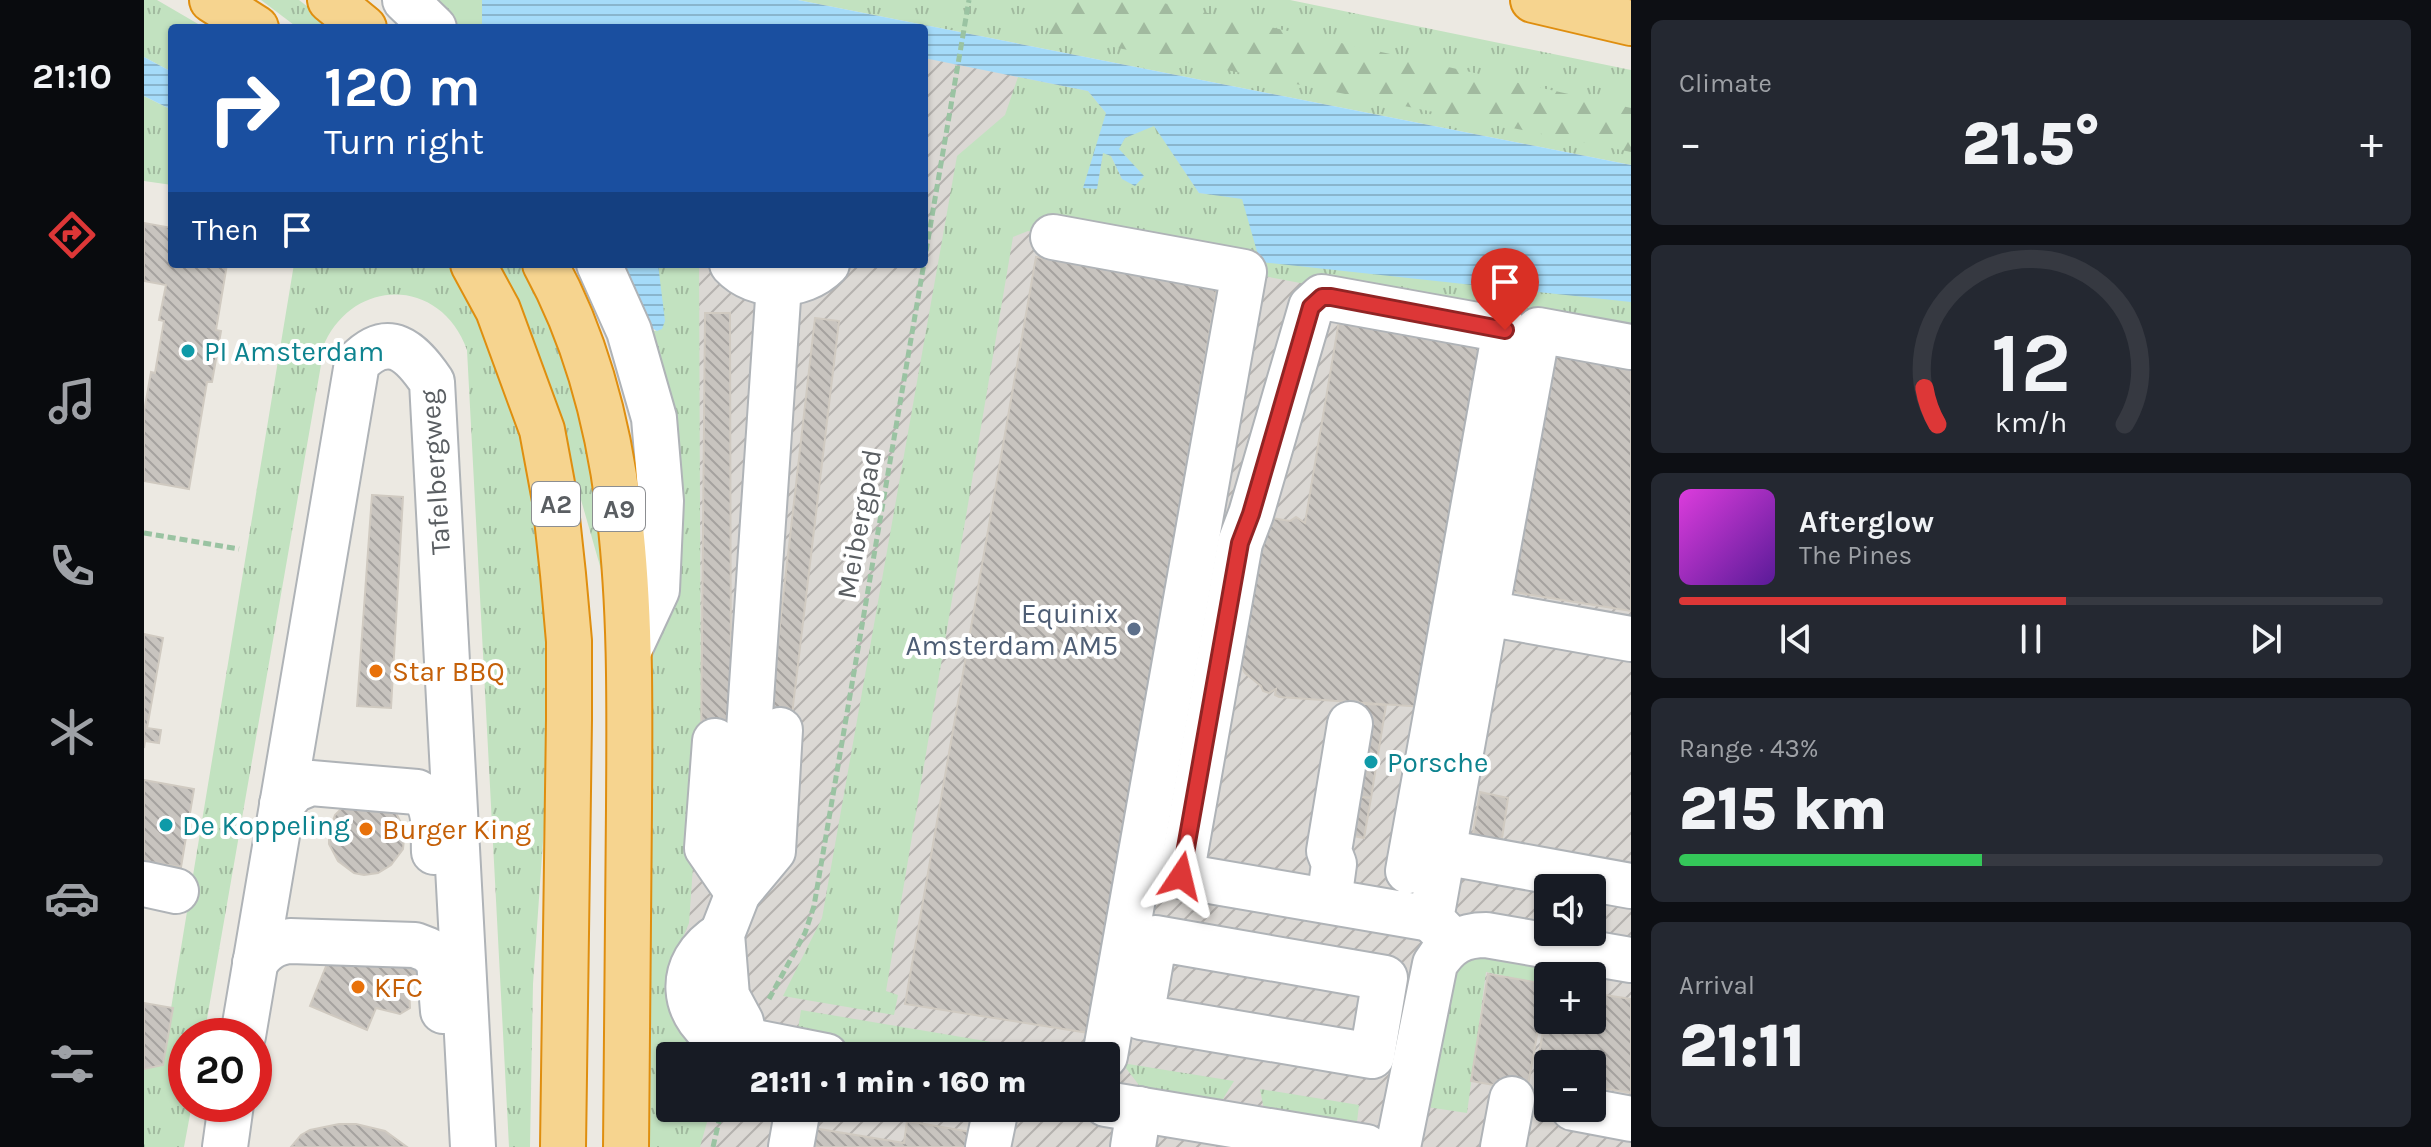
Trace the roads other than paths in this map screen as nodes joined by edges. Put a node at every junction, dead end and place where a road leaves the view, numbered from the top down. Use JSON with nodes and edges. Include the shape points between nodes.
{"nodes":[{"id":1,"x":212,"y":0,"type":"edge"},
{"id":2,"x":330,"y":0,"type":"edge"},
{"id":3,"x":405,"y":0,"type":"edge"},
{"id":4,"x":1533,"y":0,"type":"edge"},
{"id":5,"x":1631,"y":23,"type":"edge"},
{"id":6,"x":250,"y":24,"type":"edge"},
{"id":7,"x":359,"y":24,"type":"edge"},
{"id":8,"x":430,"y":24,"type":"edge"},
{"id":9,"x":1053,"y":237,"type":"dead end"},
{"id":10,"x":475,"y":268,"type":"edge"},
{"id":11,"x":547,"y":268,"type":"edge"},
{"id":12,"x":601,"y":268,"type":"edge"},
{"id":13,"x":738,"y":268,"type":"edge"},
{"id":14,"x":821,"y":268,"type":"edge"},
{"id":15,"x":779,"y":284,"type":"junction"},
{"id":16,"x":1631,"y":347,"type":"edge"},
{"id":17,"x":1486,"y":613,"type":"junction"},
{"id":18,"x":1631,"y":639,"type":"edge"},
{"id":19,"x":630,"y":648,"type":"junction"},
{"id":20,"x":1357,"y":725,"type":"dead end"},
{"id":21,"x":780,"y":730,"type":"dead end"},
{"id":22,"x":715,"y":741,"type":"dead end"},
{"id":23,"x":282,"y":804,"type":"junction"},
{"id":24,"x":1425,"y":862,"type":"junction"},
{"id":25,"x":1331,"y":882,"type":"junction"},
{"id":26,"x":1631,"y":886,"type":"edge"},
{"id":27,"x":738,"y":893,"type":"junction"},
{"id":28,"x":1442,"y":931,"type":"junction"},
{"id":29,"x":463,"y":942,"type":"junction"},
{"id":30,"x":1631,"y":960,"type":"edge"},
{"id":31,"x":255,"y":963,"type":"junction"},
{"id":32,"x":1385,"y":978,"type":"joint"},
{"id":33,"x":246,"y":1018,"type":"edge"},
{"id":34,"x":725,"y":1042,"type":"edge"},
{"id":35,"x":733,"y":1042,"type":"edge"},
{"id":36,"x":754,"y":1042,"type":"edge"},
{"id":37,"x":1107,"y":1042,"type":"edge"},
{"id":38,"x":472,"y":1101,"type":"junction"},
{"id":39,"x":1126,"y":1120,"type":"edge"},
{"id":40,"x":228,"y":1122,"type":"edge"},
{"id":41,"x":795,"y":1122,"type":"edge"},
{"id":42,"x":993,"y":1122,"type":"edge"},
{"id":43,"x":1553,"y":1122,"type":"edge"},
{"id":44,"x":1205,"y":1134,"type":"edge"},
{"id":45,"x":1293,"y":1141,"type":"edge"},
{"id":46,"x":225,"y":1147,"type":"edge"},
{"id":47,"x":473,"y":1147,"type":"edge"},
{"id":48,"x":563,"y":1147,"type":"edge"},
{"id":49,"x":626,"y":1147,"type":"edge"},
{"id":50,"x":791,"y":1147,"type":"edge"},
{"id":51,"x":988,"y":1147,"type":"edge"},
{"id":52,"x":1366,"y":1147,"type":"edge"},
{"id":53,"x":1398,"y":1147,"type":"edge"},
{"id":54,"x":1503,"y":1147,"type":"edge"}],
"edges":[{"from":1,"to":6,"type":"highway"},
{"from":2,"to":7,"type":"highway"},
{"from":3,"to":8,"type":"street"},
{"from":4,"to":5,"type":"highway"},
{"from":9,"to":37,"type":"street","via":[[1244,272]]},
{"from":10,"to":48,"type":"highway","number":"A2","via":[[498,310],[542,430],[563,574],[569,641]]},
{"from":11,"to":19,"type":"highway","number":"A9","via":[[582,347],[601,417],[619,510]]},
{"from":12,"to":19,"type":"street","via":[[629,331],[654,418],[661,501],[657,590]]},
{"from":13,"to":15,"type":"street","via":[[756,280]]},
{"from":14,"to":15,"type":"street","via":[[803,280]]},
{"from":15,"to":27,"type":"street"},
{"from":16,"to":17,"type":"street","via":[[1538,330]]},
{"from":17,"to":18,"type":"street"},
{"from":17,"to":24,"type":"street"},
{"from":19,"to":49,"type":"highway","number":"A9"},
{"from":20,"to":25,"type":"street","via":[[1342,854]]},
{"from":21,"to":27,"type":"street","via":[[773,851]]},
{"from":22,"to":27,"type":"street","via":[[707,848]]},
{"from":23,"to":29,"type":"street","via":[[294,790],[311,783],[423,795],[432,810],[439,925]]},
{"from":23,"to":29,"type":"street","name":"Tafelbergweg","via":[[357,363],[369,351],[394,347],[409,352],[432,382]]},
{"from":23,"to":31,"type":"street","name":"Tafelbergweg"},
{"from":24,"to":25,"type":"street","via":[[1505,330],[1322,297],[1311,307],[1240,543],[1181,876]]},
{"from":24,"to":26,"type":"street"},
{"from":24,"to":28,"type":"street"},
{"from":25,"to":28,"type":"street"},
{"from":27,"to":34,"type":"street","via":[[722,934],[703,949],[690,971],[688,992],[697,1018]]},
{"from":28,"to":30,"type":"street"},
{"from":28,"to":53,"type":"street","via":[[1443,952],[1435,964]]},
{"from":29,"to":38,"type":"street","name":"Tafelbergweg"},
{"from":31,"to":33,"type":"street","name":"Tafelbergweg"},
{"from":31,"to":38,"type":"street","via":[[270,947],[290,941],[415,945],[428,950],[439,961],[449,1086]]},
{"from":32,"to":32,"type":"street","via":[[1155,938],[1141,1017],[1372,1056]]},
{"from":35,"to":36,"type":"street"},
{"from":38,"to":47,"type":"street","name":"Tafelbergweg"},
{"from":39,"to":44,"type":"street"},
{"from":40,"to":46,"type":"street"},
{"from":41,"to":50,"type":"street"},
{"from":42,"to":51,"type":"street"},
{"from":43,"to":54,"type":"street"},
{"from":44,"to":45,"type":"street"},
{"from":45,"to":52,"type":"street"}]}
